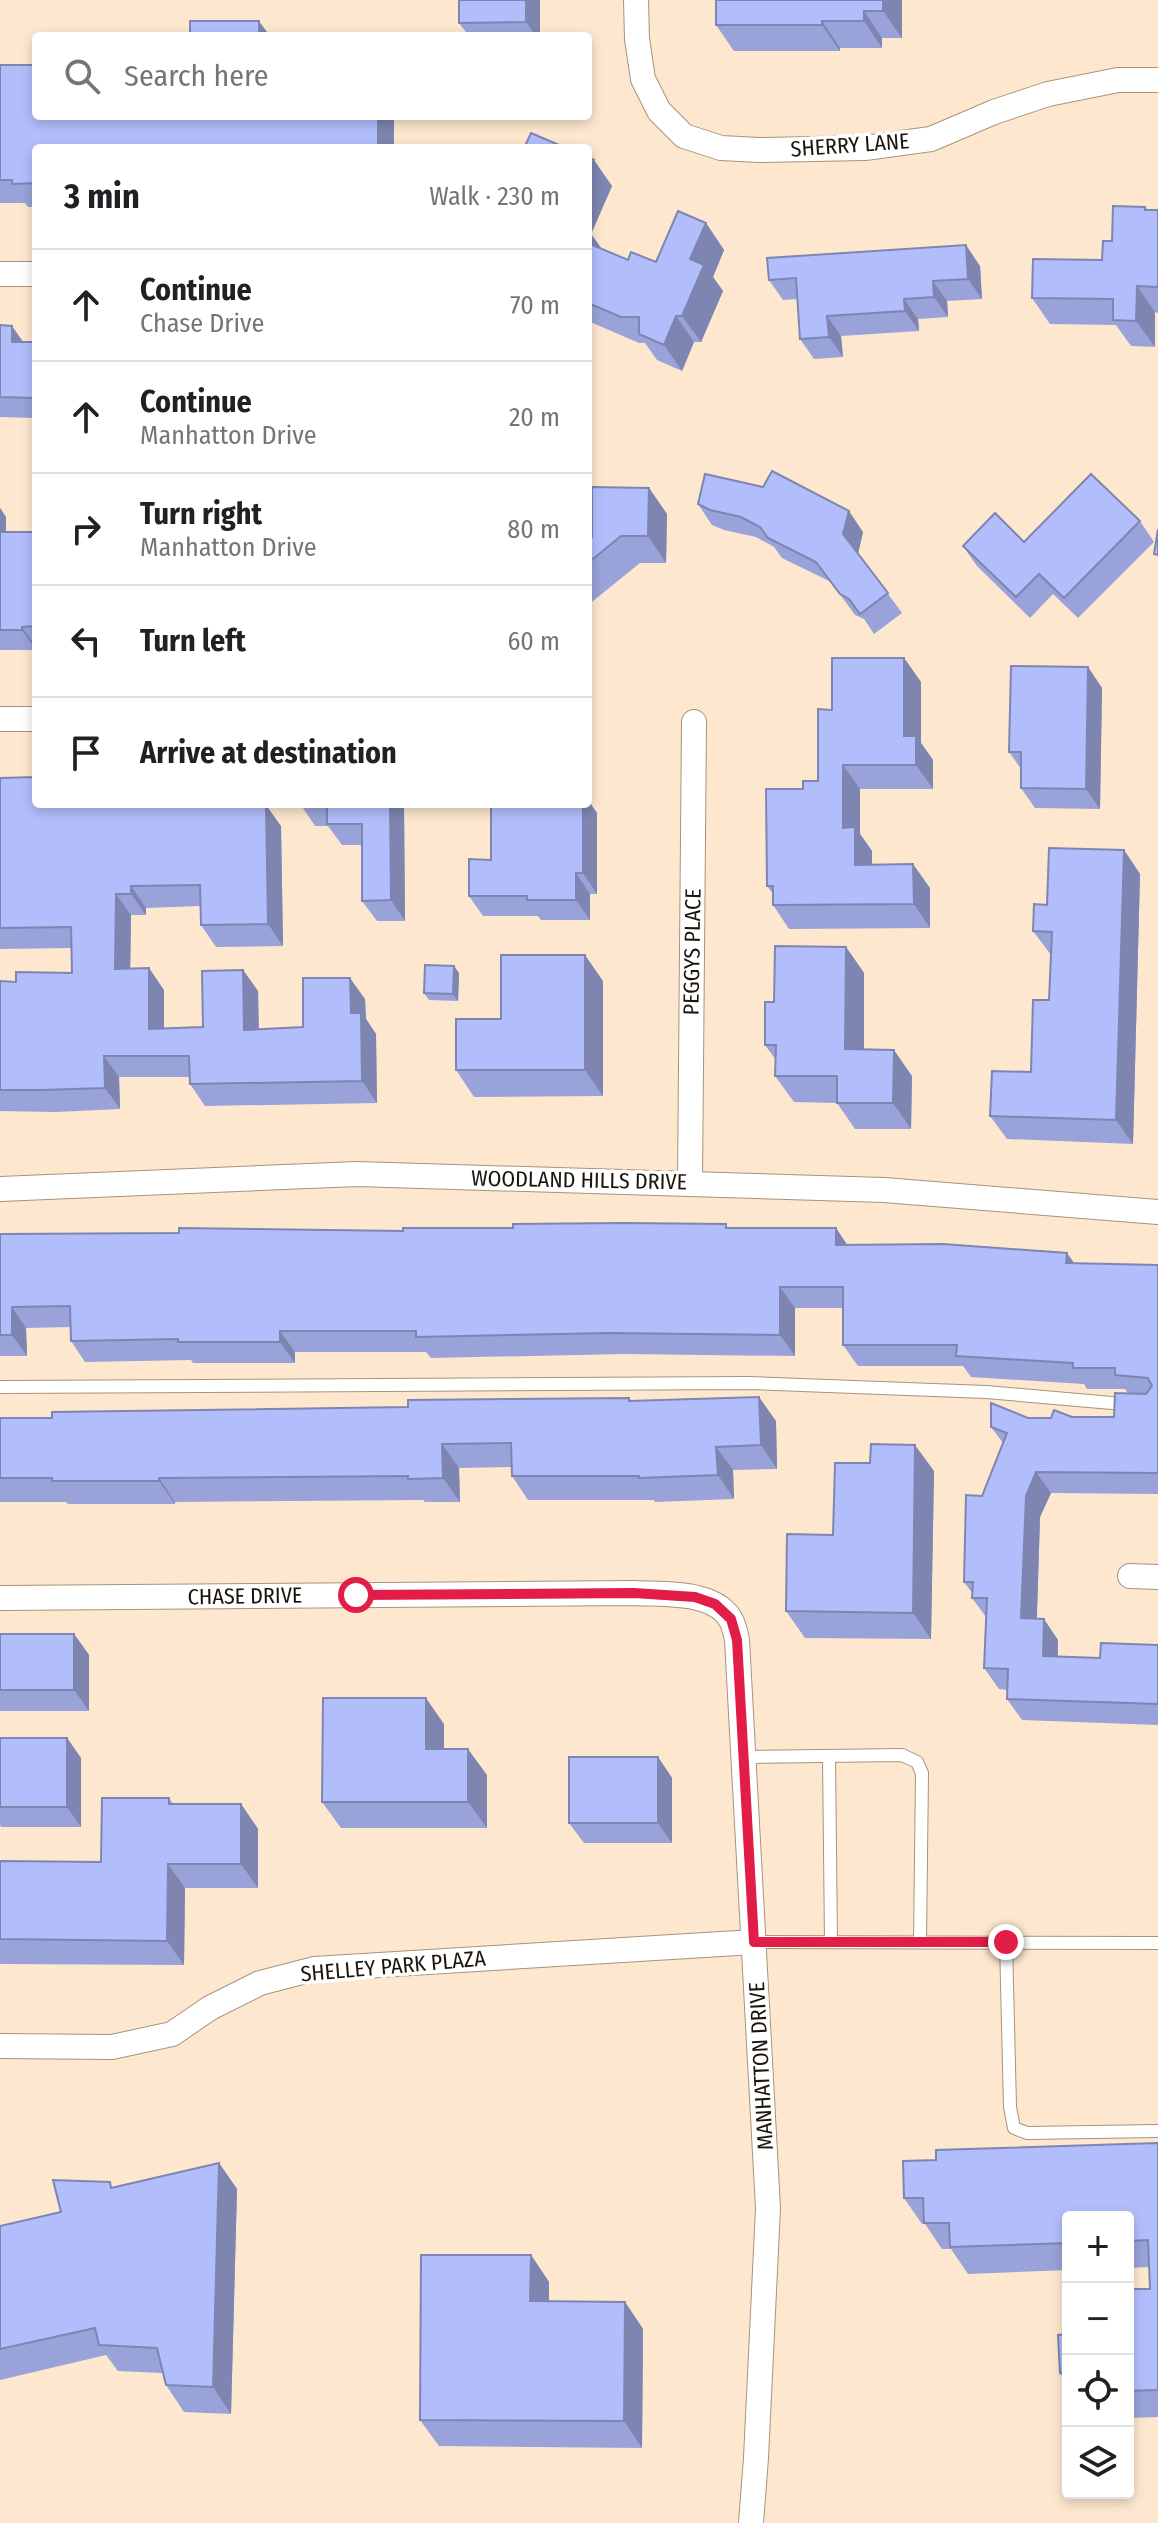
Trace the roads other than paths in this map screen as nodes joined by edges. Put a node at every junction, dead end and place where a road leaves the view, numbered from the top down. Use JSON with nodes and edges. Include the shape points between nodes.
{"nodes":[{"id":1,"x":636,"y":0,"type":"edge"},
{"id":2,"x":1158,"y":80,"type":"edge"},
{"id":3,"x":0,"y":274,"type":"edge"},
{"id":4,"x":32,"y":274,"type":"edge"},
{"id":5,"x":0,"y":719,"type":"edge"},
{"id":6,"x":32,"y":719,"type":"edge"},
{"id":7,"x":694,"y":722,"type":"dead end"},
{"id":8,"x":690,"y":1182,"type":"junction"},
{"id":9,"x":0,"y":1189,"type":"edge"},
{"id":10,"x":1158,"y":1212,"type":"edge"},
{"id":11,"x":0,"y":1387,"type":"edge"},
{"id":12,"x":1158,"y":1407,"type":"edge"},
{"id":13,"x":1130,"y":1576,"type":"dead end"},
{"id":14,"x":1158,"y":1577,"type":"edge"},
{"id":15,"x":634,"y":1593,"type":"joint"},
{"id":16,"x":0,"y":1598,"type":"edge"},
{"id":17,"x":829,"y":1756,"type":"junction"},
{"id":18,"x":744,"y":1757,"type":"junction"},
{"id":19,"x":754,"y":1942,"type":"junction"},
{"id":20,"x":831,"y":1942,"type":"junction"},
{"id":21,"x":920,"y":1942,"type":"junction"},
{"id":22,"x":1006,"y":1942,"type":"junction"},
{"id":23,"x":1158,"y":1943,"type":"edge"},
{"id":24,"x":0,"y":2046,"type":"edge"},
{"id":25,"x":1158,"y":2131,"type":"edge"},
{"id":26,"x":751,"y":2523,"type":"edge"}],
"edges":[{"from":1,"to":2,"type":"street","name":"SHERRY LANE","via":[[643,79],[659,111],[684,136],[721,148],[865,148],[931,139],[1048,94],[1118,80]]},
{"from":3,"to":4,"type":"street"},
{"from":5,"to":6,"type":"street"},
{"from":7,"to":8,"type":"street","name":"PEGGYS PLACE"},
{"from":8,"to":9,"type":"street","name":"WOODLAND HILLS DRIVE","via":[[357,1174]]},
{"from":8,"to":10,"type":"street","name":"WOODLAND HILLS DRIVE","via":[[884,1190]]},
{"from":11,"to":12,"type":"lane","via":[[750,1383],[986,1392]]},
{"from":13,"to":14,"type":"street"},
{"from":15,"to":16,"type":"street","name":"CHASE DRIVE"},
{"from":15,"to":18,"type":"street","name":"MANHATTON DRIVE","via":[[695,1597],[715,1604],[731,1619],[737,1640]]},
{"from":17,"to":18,"type":"lane"},
{"from":17,"to":20,"type":"lane"},
{"from":17,"to":21,"type":"lane","via":[[902,1755],[917,1762],[922,1773]]},
{"from":18,"to":19,"type":"street","name":"MANHATTON DRIVE"},
{"from":19,"to":20,"type":"lane"},
{"from":19,"to":24,"type":"street","name":"SHELLEY PARK PLAZA","via":[[314,1969],[260,1983],[172,2034],[112,2047]]},
{"from":19,"to":26,"type":"street","name":"MANHATTON DRIVE","via":[[768,2208]]},
{"from":20,"to":21,"type":"lane"},
{"from":21,"to":22,"type":"lane"},
{"from":22,"to":23,"type":"lane"},
{"from":22,"to":25,"type":"lane","via":[[1014,2128],[1027,2133]]}]}
